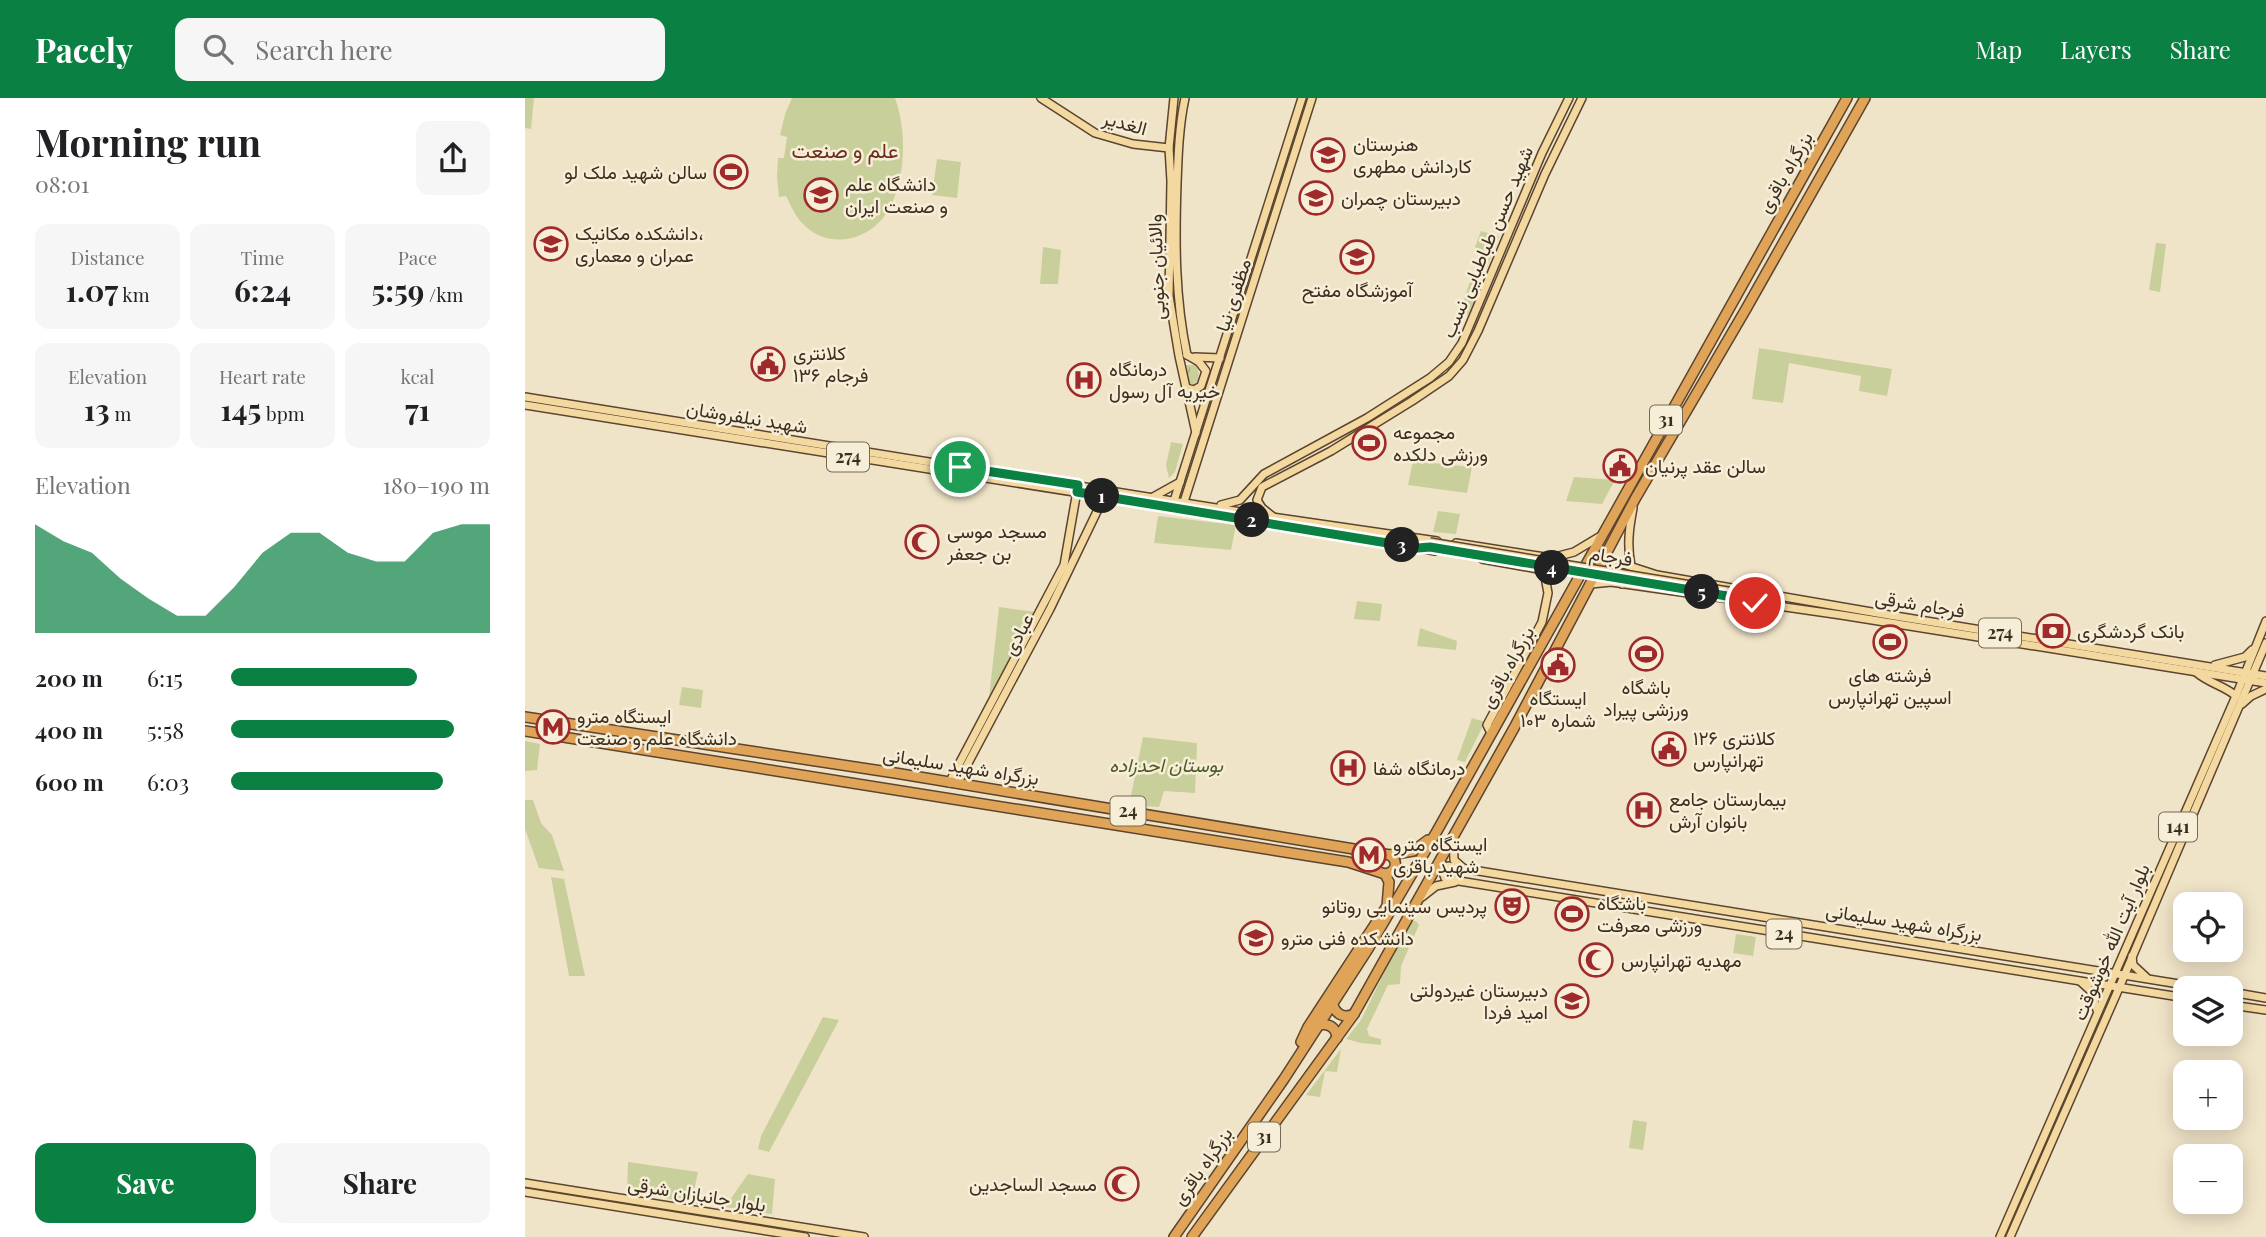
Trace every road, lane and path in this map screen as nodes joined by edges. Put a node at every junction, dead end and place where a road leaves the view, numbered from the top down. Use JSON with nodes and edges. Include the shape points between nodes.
{"nodes":[{"id":1,"x":1041,"y":98,"type":"edge"},
{"id":2,"x":1174,"y":98,"type":"edge"},
{"id":3,"x":1185,"y":98,"type":"edge"},
{"id":4,"x":1302,"y":98,"type":"edge"},
{"id":5,"x":1312,"y":98,"type":"edge"},
{"id":6,"x":1569,"y":98,"type":"edge"},
{"id":7,"x":1582,"y":98,"type":"edge"},
{"id":8,"x":1847,"y":98,"type":"edge"},
{"id":9,"x":1865,"y":98,"type":"edge"},
{"id":10,"x":1295,"y":119,"type":"junction"},
{"id":11,"x":1304,"y":123,"type":"junction"},
{"id":12,"x":1169,"y":146,"type":"junction"},
{"id":13,"x":1178,"y":146,"type":"junction"},
{"id":14,"x":1743,"y":281,"type":"junction"},
{"id":15,"x":1757,"y":289,"type":"junction"},
{"id":16,"x":1173,"y":297,"type":"junction"},
{"id":17,"x":1732,"y":302,"type":"junction"},
{"id":18,"x":1746,"y":309,"type":"junction"},
{"id":19,"x":1187,"y":355,"type":"junction"},
{"id":20,"x":1220,"y":358,"type":"junction"},
{"id":21,"x":1201,"y":386,"type":"junction"},
{"id":22,"x":1186,"y":388,"type":"junction"},
{"id":23,"x":525,"y":397,"type":"edge"},
{"id":24,"x":525,"y":405,"type":"edge"},
{"id":25,"x":1190,"y":406,"type":"junction"},
{"id":26,"x":1196,"y":433,"type":"junction"},
{"id":27,"x":1189,"y":457,"type":"junction"},
{"id":28,"x":1294,"y":458,"type":"junction"},
{"id":29,"x":1197,"y":460,"type":"junction"},
{"id":30,"x":1301,"y":466,"type":"junction"},
{"id":31,"x":1180,"y":482,"type":"junction"},
{"id":32,"x":1077,"y":489,"type":"junction"},
{"id":33,"x":1104,"y":497,"type":"junction"},
{"id":34,"x":1152,"y":497,"type":"junction"},
{"id":35,"x":1635,"y":499,"type":"junction"},
{"id":36,"x":1173,"y":504,"type":"junction"},
{"id":37,"x":1183,"y":505,"type":"junction"},
{"id":38,"x":1201,"y":505,"type":"junction"},
{"id":39,"x":1272,"y":517,"type":"junction"},
{"id":40,"x":1599,"y":537,"type":"junction"},
{"id":41,"x":1420,"y":538,"type":"junction"},
{"id":42,"x":1430,"y":544,"type":"junction"},
{"id":43,"x":1418,"y":548,"type":"junction"},
{"id":44,"x":1552,"y":558,"type":"junction"},
{"id":45,"x":1631,"y":566,"type":"junction"},
{"id":46,"x":1545,"y":577,"type":"junction"},
{"id":47,"x":1591,"y":584,"type":"junction"},
{"id":48,"x":1622,"y":584,"type":"junction"},
{"id":49,"x":1757,"y":592,"type":"junction"},
{"id":50,"x":1733,"y":594,"type":"junction"},
{"id":51,"x":1755,"y":603,"type":"junction"},
{"id":52,"x":1889,"y":619,"type":"junction"},
{"id":53,"x":2266,"y":621,"type":"edge"},
{"id":54,"x":2263,"y":649,"type":"edge"},
{"id":55,"x":2204,"y":666,"type":"junction"},
{"id":56,"x":2196,"y":672,"type":"junction"},
{"id":57,"x":2266,"y":676,"type":"edge"},
{"id":58,"x":2248,"y":677,"type":"junction"},
{"id":59,"x":2266,"y":683,"type":"edge"},
{"id":60,"x":2266,"y":689,"type":"edge"},
{"id":61,"x":2236,"y":696,"type":"junction"},
{"id":62,"x":1510,"y":697,"type":"junction"},
{"id":63,"x":1525,"y":706,"type":"junction"},
{"id":64,"x":2239,"y":707,"type":"junction"},
{"id":65,"x":525,"y":717,"type":"edge"},
{"id":66,"x":1499,"y":720,"type":"junction"},
{"id":67,"x":1514,"y":728,"type":"junction"},
{"id":68,"x":525,"y":731,"type":"edge"},
{"id":69,"x":1491,"y":733,"type":"junction"},
{"id":70,"x":866,"y":769,"type":"junction"},
{"id":71,"x":895,"y":773,"type":"junction"},
{"id":72,"x":953,"y":783,"type":"junction"},
{"id":73,"x":864,"y":785,"type":"junction"},
{"id":74,"x":890,"y":789,"type":"junction"},
{"id":75,"x":1437,"y":831,"type":"junction"},
{"id":76,"x":1453,"y":835,"type":"junction"},
{"id":77,"x":1390,"y":855,"type":"junction"},
{"id":78,"x":1469,"y":870,"type":"junction"},
{"id":79,"x":1385,"y":874,"type":"junction"},
{"id":80,"x":1459,"y":881,"type":"junction"},
{"id":81,"x":1413,"y":906,"type":"junction"},
{"id":82,"x":2132,"y":956,"type":"junction"},
{"id":83,"x":2113,"y":973,"type":"junction"},
{"id":84,"x":2124,"y":975,"type":"junction"},
{"id":85,"x":2149,"y":979,"type":"junction"},
{"id":86,"x":2077,"y":981,"type":"junction"},
{"id":87,"x":2173,"y":983,"type":"edge"},
{"id":88,"x":2109,"y":986,"type":"junction"},
{"id":89,"x":2119,"y":987,"type":"junction"},
{"id":90,"x":2243,"y":994,"type":"edge"},
{"id":91,"x":2173,"y":996,"type":"edge"},
{"id":92,"x":2266,"y":998,"type":"edge"},
{"id":93,"x":1332,"y":1002,"type":"junction"},
{"id":94,"x":2243,"y":1007,"type":"edge"},
{"id":95,"x":2266,"y":1010,"type":"edge"},
{"id":96,"x":2097,"y":1013,"type":"junction"},
{"id":97,"x":1354,"y":1014,"type":"junction"},
{"id":98,"x":1318,"y":1025,"type":"junction"},
{"id":99,"x":1337,"y":1038,"type":"junction"},
{"id":100,"x":1290,"y":1070,"type":"junction"},
{"id":101,"x":525,"y":1183,"type":"edge"},
{"id":102,"x":525,"y":1192,"type":"edge"},
{"id":103,"x":1195,"y":1234,"type":"edge"},
{"id":104,"x":1174,"y":1235,"type":"edge"},
{"id":105,"x":805,"y":1237,"type":"edge"},
{"id":106,"x":864,"y":1237,"type":"edge"},
{"id":107,"x":2000,"y":1237,"type":"edge"},
{"id":108,"x":2010,"y":1237,"type":"edge"}],
"edges":[{"from":1,"to":12,"type":"main road","name":"الغدیر","via":[[1095,133],[1133,144]]},
{"from":2,"to":12,"type":"main road","name":"والائیان جنوبی"},
{"from":3,"to":13,"type":"main road","name":"والائیان جنوبی"},
{"from":4,"to":10,"type":"main road","name":"مظفری نیا"},
{"from":5,"to":11,"type":"main road","name":"مظفری نیا"},
{"from":6,"to":28,"type":"main road","name":"شهید حسن طباطبایی نسب","via":[[1462,343],[1449,362],[1367,418]]},
{"from":7,"to":30,"type":"main road","name":"شهید حسن طباطبایی نسب","via":[[1463,360],[1449,376],[1412,401]]},
{"from":8,"to":14,"type":"highway","name":"بزرگراه باقری","number":"31"},
{"from":9,"to":15,"type":"highway","name":"بزرگراه باقری","number":"31"},
{"from":10,"to":11,"type":"main road"},
{"from":10,"to":20,"type":"main road","name":"مظفری نیا"},
{"from":11,"to":29,"type":"main road","name":"مظفری نیا"},
{"from":12,"to":13,"type":"main road","name":"الغدیر"},
{"from":12,"to":16,"type":"main road","name":"والائیان جنوبی"},
{"from":13,"to":16,"type":"main road","name":"والائیان جنوبی"},
{"from":14,"to":15,"type":"highway","via":[[1748,288]]},
{"from":14,"to":17,"type":"highway","name":"بزرگراه باقری","number":"31"},
{"from":15,"to":18,"type":"highway","name":"بزرگراه باقری","number":"31"},
{"from":16,"to":19,"type":"main road","name":"والائیان جنوبی"},
{"from":16,"to":22,"type":"main road","name":"والائیان جنوبی"},
{"from":17,"to":18,"type":"highway","via":[[1741,302]]},
{"from":17,"to":40,"type":"highway","name":"بزرگراه باقری","number":"31"},
{"from":18,"to":35,"type":"highway","name":"بزرگراه باقری","number":"31"},
{"from":19,"to":20,"type":"main road"},
{"from":19,"to":21,"type":"main road","via":[[1206,371]]},
{"from":20,"to":26,"type":"main road","name":"مظفری نیا"},
{"from":21,"to":22,"type":"main road"},
{"from":21,"to":25,"type":"main road"},
{"from":22,"to":25,"type":"main road","name":"والائیان جنوبی"},
{"from":23,"to":32,"type":"main road","name":"شهید نیلفروشان","number":"274"},
{"from":24,"to":32,"type":"main road","name":"شهید نیلفروشان","number":"274"},
{"from":25,"to":26,"type":"main road","name":"والائیان جنوبی"},
{"from":26,"to":27,"type":"main road","name":"مظفری نیا"},
{"from":27,"to":29,"type":"main road"},
{"from":27,"to":31,"type":"main road","name":"مظفری نیا"},
{"from":28,"to":30,"type":"main road"},
{"from":28,"to":38,"type":"main road","name":"شهید حسن طباطبایی نسب","via":[[1264,474],[1240,500]]},
{"from":29,"to":37,"type":"main road","name":"مظفری نیا"},
{"from":30,"to":39,"type":"main road","name":"شهید حسن طباطبایی نسب","via":[[1259,491],[1258,504]]},
{"from":31,"to":34,"type":"main road"},
{"from":31,"to":36,"type":"main road","name":"مظفری نیا"},
{"from":32,"to":33,"type":"main road","name":"شهید نیلفروشان","number":"274"},
{"from":32,"to":34,"type":"main road","name":"شهید نیلفروشان","number":"274"},
{"from":32,"to":72,"type":"main road","name":"عبادی","via":[[1063,565]]},
{"from":33,"to":36,"type":"main road","name":"شهید نیلفروشان","number":"274"},
{"from":33,"to":72,"type":"main road","name":"عبادی","via":[[1050,609]]},
{"from":34,"to":36,"type":"main road","name":"شهید نیلفروشان","number":"274"},
{"from":35,"to":45,"type":"main road","via":[[1628,529]]},
{"from":35,"to":47,"type":"highway","name":"بزرگراه باقری","number":"31"},
{"from":36,"to":37,"type":"main road","name":"شهید نیلفروشان","number":"274"},
{"from":37,"to":38,"type":"main road","name":"شهید نیلفروشان","number":"274"},
{"from":37,"to":43,"type":"main road","name":"شهید نیلفروشان","number":"274"},
{"from":38,"to":39,"type":"main road","name":"شهید نیلفروشان","number":"274"},
{"from":39,"to":41,"type":"main road","name":"شهید نیلفروشان","number":"274"},
{"from":40,"to":44,"type":"main road"},
{"from":40,"to":62,"type":"highway","name":"بزرگراه باقری","number":"31"},
{"from":41,"to":42,"type":"main road","name":"فرجام","number":"274"},
{"from":41,"to":44,"type":"main road"},
{"from":42,"to":43,"type":"main road","name":"فرجام","number":"274"},
{"from":42,"to":50,"type":"main road","name":"فرجام","number":"274","bridge":true},
{"from":43,"to":46,"type":"main road","via":[[1538,569]]},
{"from":44,"to":46,"type":"main road","via":[[1561,570]]},
{"from":45,"to":48,"type":"main road","via":[[1620,564],[1613,570],[1613,579]]},
{"from":45,"to":49,"type":"main road","via":[[1657,575]]},
{"from":46,"to":69,"type":"main road","via":[[1544,619],[1487,725]]},
{"from":47,"to":48,"type":"main road"},
{"from":47,"to":63,"type":"highway","name":"بزرگراه باقری","number":"31"},
{"from":48,"to":51,"type":"main road"},
{"from":49,"to":50,"type":"main road","name":"فرجام","number":"274"},
{"from":49,"to":52,"type":"main road","name":"فرجام شرقی","number":"274"},
{"from":50,"to":51,"type":"main road","name":"فرجام","number":"274"},
{"from":51,"to":52,"type":"main road","name":"فرجام شرقی","number":"274"},
{"from":52,"to":55,"type":"main road","name":"فرجام شرقی","number":"274"},
{"from":52,"to":56,"type":"main road","name":"فرجام شرقی","number":"274"},
{"from":53,"to":54,"type":"main road","name":"بلوار آیت الله خوشوقت","number":"141"},
{"from":54,"to":55,"type":"main road","via":[[2225,664]]},
{"from":54,"to":58,"type":"main road","name":"بلوار آیت الله خوشوقت","number":"141"},
{"from":55,"to":58,"type":"main road","name":"فرجام شرقی","number":"274"},
{"from":56,"to":58,"type":"main road","name":"فرجام شرقی","number":"274"},
{"from":56,"to":61,"type":"main road"},
{"from":57,"to":58,"type":"main road"},
{"from":58,"to":59,"type":"main road"},
{"from":58,"to":61,"type":"main road","name":"بلوار آیت الله خوشوقت","number":"141"},
{"from":58,"to":64,"type":"main road","name":"بلوار آیت الله خوشوقت","number":"141"},
{"from":60,"to":64,"type":"main road"},
{"from":61,"to":83,"type":"main road","name":"بلوار آیت الله خوشوقت","number":"141"},
{"from":62,"to":63,"type":"highway","via":[[1515,705]]},
{"from":62,"to":66,"type":"highway","name":"بزرگراه باقری","number":"31"},
{"from":63,"to":67,"type":"highway","name":"بزرگراه باقری","number":"31"},
{"from":64,"to":82,"type":"main road","name":"بلوار آیت الله خوشوقت","number":"141"},
{"from":65,"to":70,"type":"highway","name":"بزرگراه شهید سلیمانی"},
{"from":66,"to":67,"type":"highway","via":[[1508,720]]},
{"from":66,"to":69,"type":"highway","name":"بزرگراه باقری","number":"31"},
{"from":67,"to":76,"type":"highway","name":"بزرگراه باقری","number":"31"},
{"from":68,"to":73,"type":"highway","name":"بزرگراه شهید سلیمانی","number":"24"},
{"from":69,"to":75,"type":"highway","name":"بزرگراه باقری","number":"31"},
{"from":70,"to":71,"type":"highway","name":"بزرگراه شهید سلیمانی","number":"24"},
{"from":70,"to":73,"type":"highway","via":[[869,779]]},
{"from":71,"to":72,"type":"highway","name":"بزرگراه شهید سلیمانی","number":"24"},
{"from":71,"to":74,"type":"highway","via":[[887,782]]},
{"from":72,"to":77,"type":"highway","name":"بزرگراه شهید سلیمانی","number":"24"},
{"from":73,"to":74,"type":"highway","name":"بزرگراه شهید سلیمانی","number":"24"},
{"from":74,"to":79,"type":"highway","name":"بزرگراه شهید سلیمانی","number":"24","via":[[1348,862]]},
{"from":75,"to":77,"type":"highway","number":"24","via":[[1413,851]]},
{"from":75,"to":93,"type":"highway","name":"بزرگراه باقری","number":"31"},
{"from":76,"to":78,"type":"main road","via":[[1454,860]]},
{"from":76,"to":81,"type":"highway","number":"31"},
{"from":77,"to":79,"type":"highway","via":[[1395,867]]},
{"from":78,"to":80,"type":"main road","via":[[1448,866],[1442,870],[1445,878]]},
{"from":78,"to":83,"type":"main road","name":"بزرگراه شهید سلیمانی","number":"24"},
{"from":79,"to":100,"type":"highway","via":[[1387,905],[1308,1027]]},
{"from":80,"to":81,"type":"main road","via":[[1436,886]]},
{"from":80,"to":86,"type":"main road","name":"بزرگراه شهید سلیمانی","number":"24"},
{"from":81,"to":97,"type":"highway","name":"بزرگراه باقری","number":"31"},
{"from":82,"to":84,"type":"main road","name":"بلوار آیت الله خوشوقت","number":"141"},
{"from":82,"to":85,"type":"main road","via":[[2138,972]]},
{"from":83,"to":84,"type":"main road","name":"بزرگراه شهید سلیمانی","number":"24"},
{"from":83,"to":88,"type":"main road","name":"بلوار آیت الله خوشوقت","number":"141"},
{"from":84,"to":85,"type":"main road","name":"بزرگراه شهید سلیمانی","number":"24"},
{"from":84,"to":89,"type":"main road","name":"بلوار آیت الله خوشوقت","number":"141"},
{"from":85,"to":87,"type":"main road","name":"بزرگراه شهید سلیمانی","number":"24"},
{"from":86,"to":88,"type":"main road","name":"بزرگراه شهید سلیمانی","number":"24"},
{"from":86,"to":96,"type":"main road","via":[[2092,992]]},
{"from":88,"to":89,"type":"main road","name":"بزرگراه شهید سلیمانی","number":"24"},
{"from":88,"to":96,"type":"main road","name":"بلوار آیت الله خوشوقت","number":"141"},
{"from":89,"to":91,"type":"main road","name":"بزرگراه شهید سلیمانی","number":"24"},
{"from":89,"to":108,"type":"main road","name":"بلوار آیت الله خوشوقت","number":"141"},
{"from":90,"to":92,"type":"main road"},
{"from":93,"to":97,"type":"highway","via":[[1340,1015]]},
{"from":93,"to":98,"type":"highway","name":"بزرگراه باقری","number":"31"},
{"from":94,"to":95,"type":"main road"},
{"from":96,"to":107,"type":"main road","name":"بلوار آیت الله خوشوقت","number":"141"},
{"from":97,"to":99,"type":"highway","name":"بزرگراه باقری","number":"31"},
{"from":98,"to":99,"type":"highway","via":[[1334,1028]]},
{"from":98,"to":100,"type":"highway","name":"بزرگراه باقری","number":"31"},
{"from":99,"to":103,"type":"highway","name":"بزرگراه باقری","number":"31"},
{"from":100,"to":104,"type":"highway","name":"بزرگراه باقری","number":"31"},
{"from":101,"to":106,"type":"main road","name":"بلوار جانبازان شرقی"},
{"from":102,"to":105,"type":"main road","name":"بلوار جانبازان شرقی"}]}
